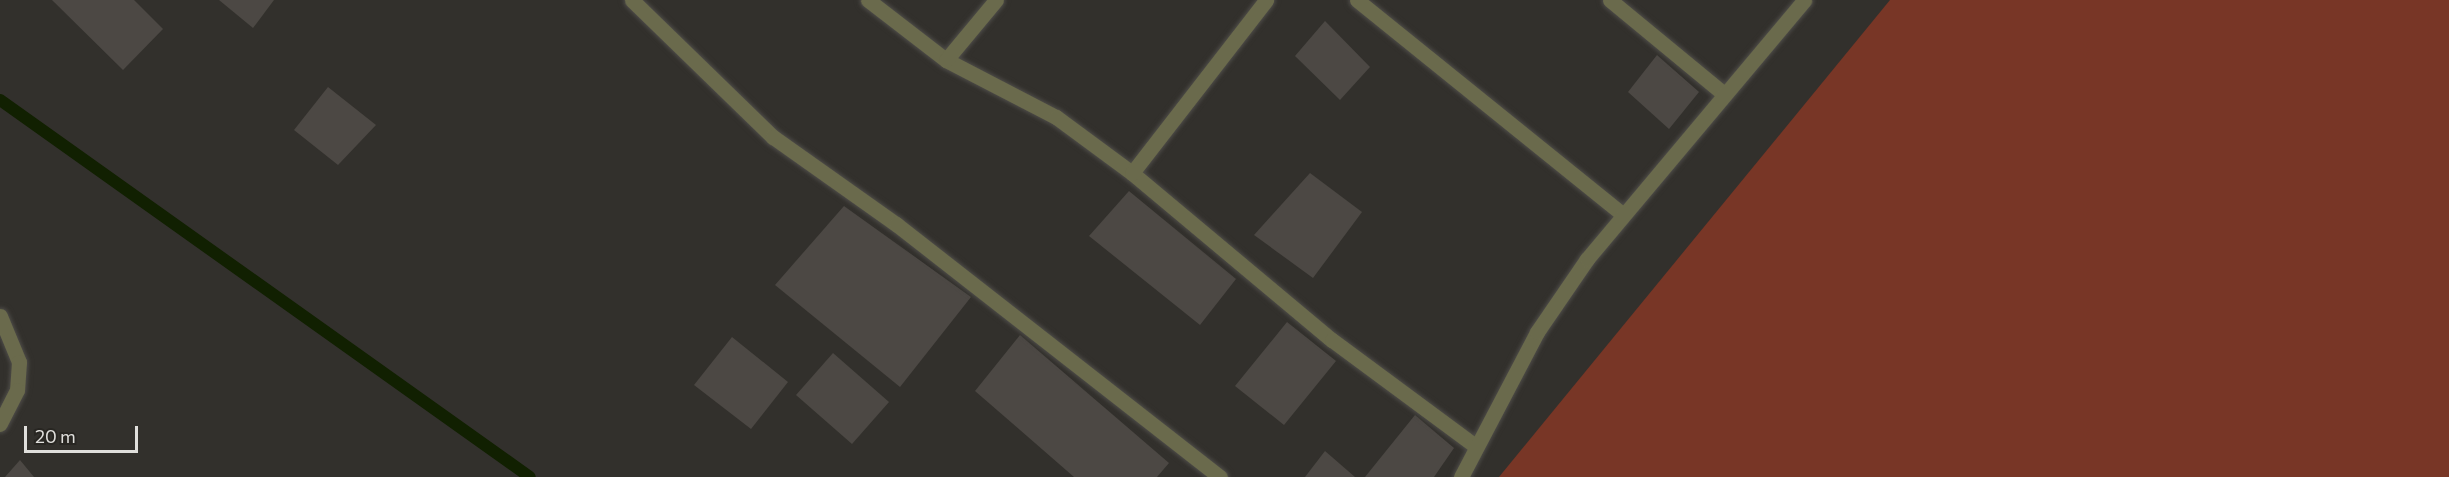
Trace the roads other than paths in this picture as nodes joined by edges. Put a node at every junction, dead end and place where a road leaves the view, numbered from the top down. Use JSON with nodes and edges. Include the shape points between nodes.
{"nodes":[{"id":1,"x":632,"y":0,"type":"edge"},
{"id":2,"x":868,"y":0,"type":"edge"},
{"id":3,"x":996,"y":0,"type":"edge"},
{"id":4,"x":1266,"y":0,"type":"edge"},
{"id":5,"x":1357,"y":0,"type":"edge"},
{"id":6,"x":1610,"y":0,"type":"edge"},
{"id":7,"x":1804,"y":0,"type":"edge"},
{"id":8,"x":946,"y":60,"type":"junction"},
{"id":9,"x":1723,"y":93,"type":"junction"},
{"id":10,"x":1131,"y":173,"type":"junction"},
{"id":11,"x":1623,"y":215,"type":"junction"},
{"id":12,"x":0,"y":316,"type":"edge"},
{"id":13,"x":0,"y":424,"type":"edge"},
{"id":14,"x":1474,"y":445,"type":"junction"},
{"id":15,"x":1220,"y":477,"type":"edge"},
{"id":16,"x":1461,"y":477,"type":"edge"}],
"edges":[{"from":1,"to":15,"type":"street","via":[[773,137],[896,224]]},
{"from":2,"to":8,"type":"street"},
{"from":3,"to":8,"type":"street"},
{"from":4,"to":10,"type":"street"},
{"from":5,"to":11,"type":"street"},
{"from":6,"to":9,"type":"street"},
{"from":7,"to":9,"type":"street"},
{"from":8,"to":10,"type":"street","via":[[1056,117]]},
{"from":9,"to":11,"type":"street"},
{"from":10,"to":14,"type":"street","via":[[1332,340]]},
{"from":11,"to":14,"type":"street","via":[[1537,332]]},
{"from":12,"to":13,"type":"street","via":[[19,362],[17,390]]},
{"from":14,"to":16,"type":"street"}]}
